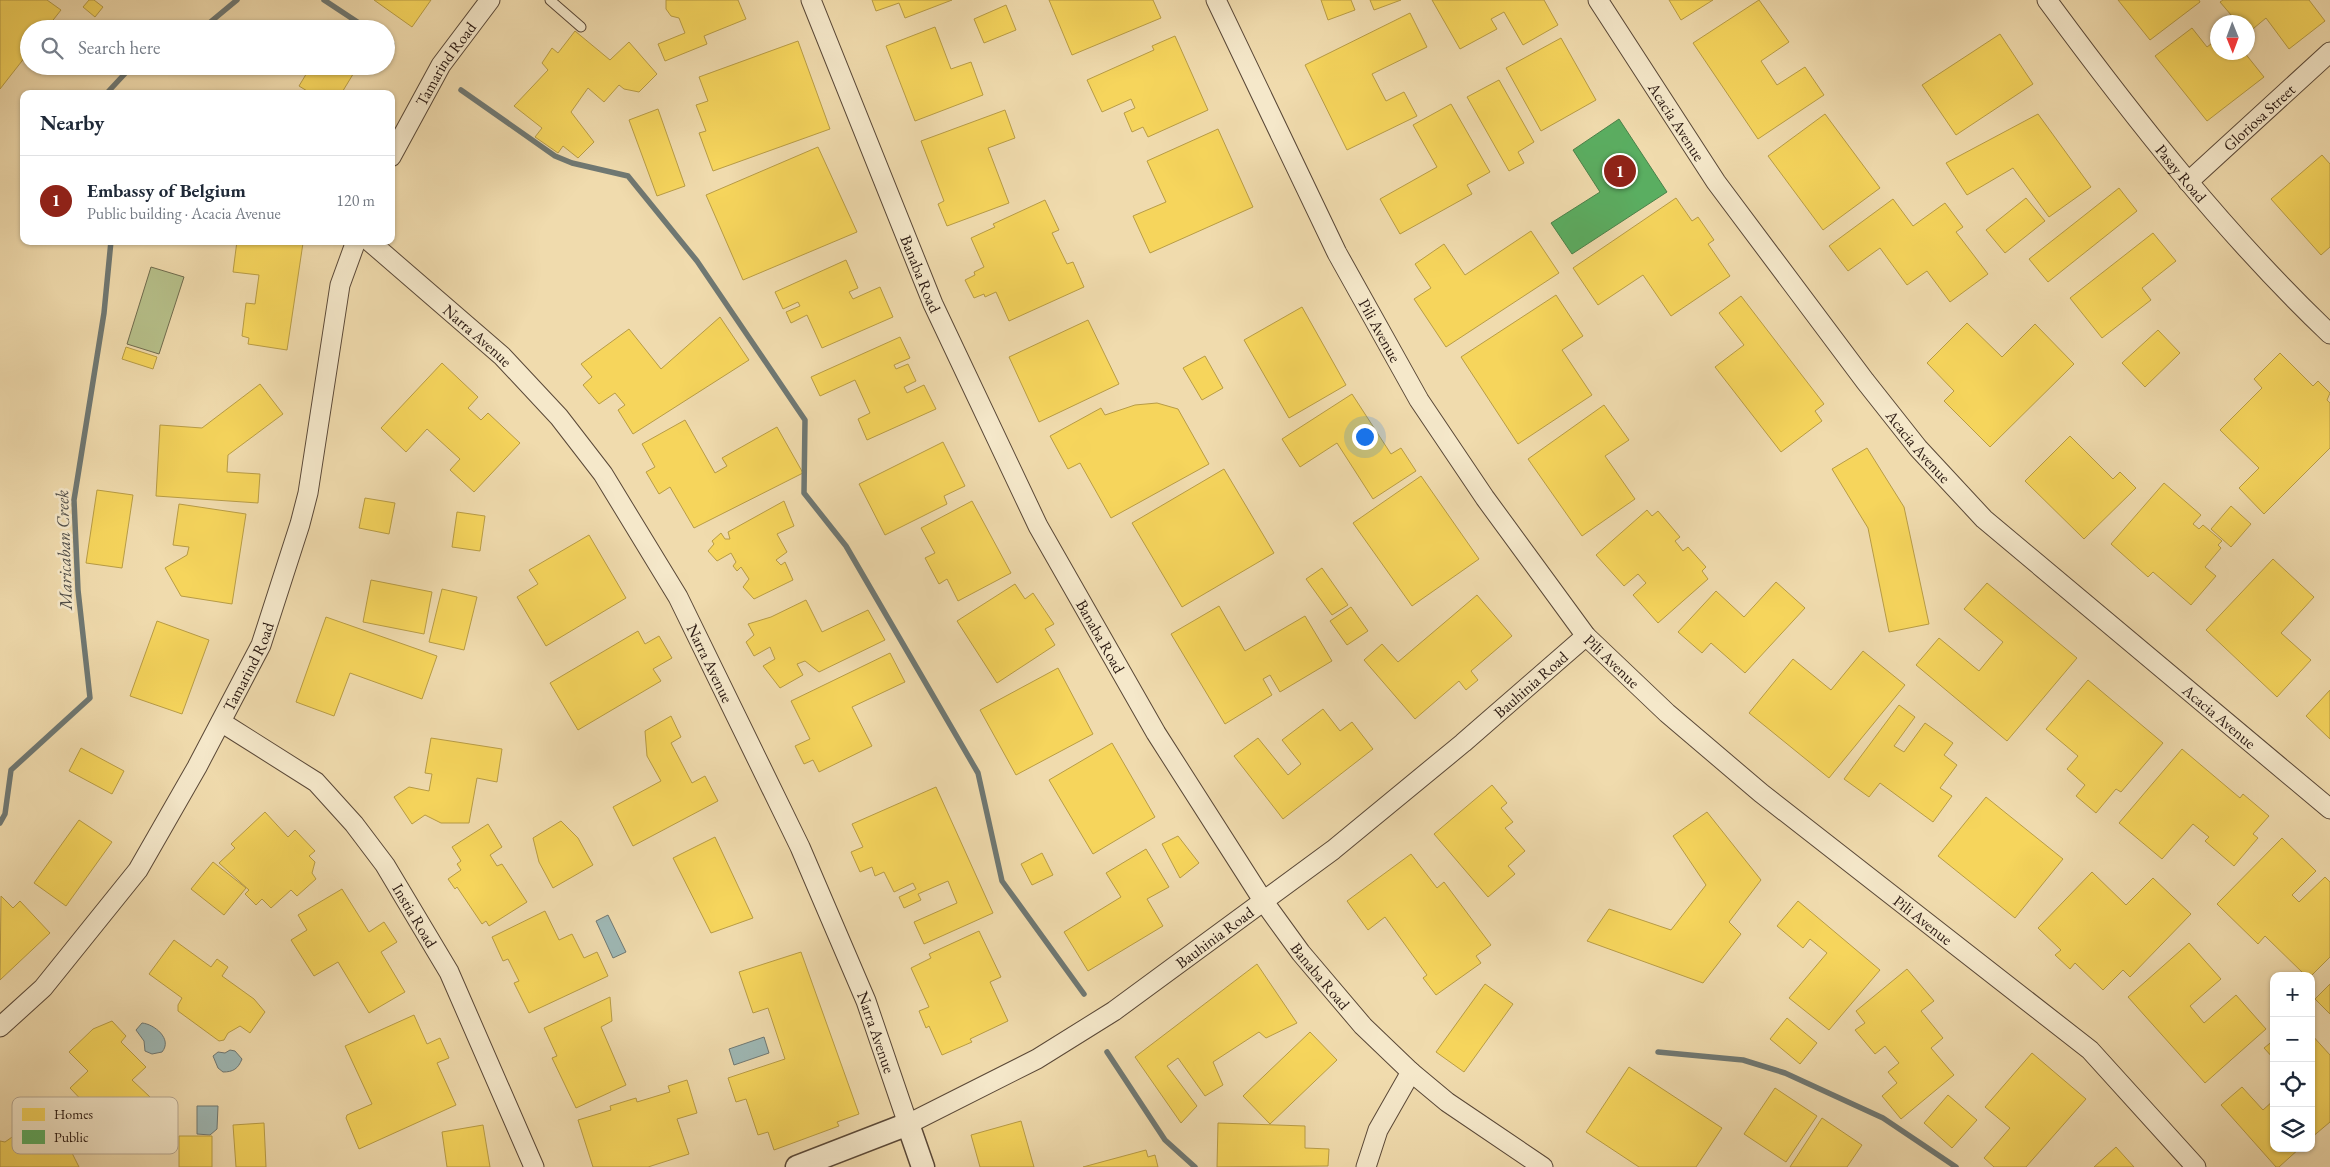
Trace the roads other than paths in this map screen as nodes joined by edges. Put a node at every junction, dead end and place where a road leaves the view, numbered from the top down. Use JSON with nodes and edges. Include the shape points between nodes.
{"nodes":[{"id":1,"x":490,"y":0,"type":"edge"},
{"id":2,"x":550,"y":0,"type":"edge"},
{"id":3,"x":810,"y":0,"type":"edge"},
{"id":4,"x":1216,"y":0,"type":"edge"},
{"id":5,"x":1598,"y":0,"type":"edge"},
{"id":6,"x":2047,"y":0,"type":"edge"},
{"id":7,"x":581,"y":27,"type":"dead end"},
{"id":8,"x":2330,"y":52,"type":"edge"},
{"id":9,"x":395,"y":150,"type":"edge"},
{"id":10,"x":2188,"y":182,"type":"junction"},
{"id":11,"x":355,"y":245,"type":"edge"},
{"id":12,"x":374,"y":245,"type":"edge"},
{"id":13,"x":2330,"y":334,"type":"edge"},
{"id":14,"x":1586,"y":636,"type":"junction"},
{"id":15,"x":221,"y":722,"type":"junction"},
{"id":16,"x":2330,"y":809,"type":"edge"},
{"id":17,"x":1264,"y":902,"type":"junction"},
{"id":18,"x":0,"y":1027,"type":"edge"},
{"id":19,"x":1411,"y":1072,"type":"junction"},
{"id":20,"x":908,"y":1124,"type":"junction"},
{"id":21,"x":534,"y":1167,"type":"edge"},
{"id":22,"x":797,"y":1167,"type":"edge"},
{"id":23,"x":923,"y":1167,"type":"edge"},
{"id":24,"x":1366,"y":1167,"type":"edge"},
{"id":25,"x":1543,"y":1167,"type":"edge"},
{"id":26,"x":2196,"y":1167,"type":"edge"}],
"edges":[{"from":1,"to":9,"type":"street","name":"Tamarind Road","via":[[442,65]]},
{"from":2,"to":7,"type":"lane"},
{"from":3,"to":17,"type":"street","name":"Banaba Road","via":[[933,304],[1038,526],[1156,733]]},
{"from":4,"to":14,"type":"street","name":"Pili Avenue","via":[[1337,254],[1419,400],[1485,498]]},
{"from":5,"to":16,"type":"street","name":"Acacia Avenue","via":[[1716,182],[1918,448],[1984,518]]},
{"from":6,"to":10,"type":"street","name":"Pasay Road"},
{"from":8,"to":10,"type":"street","name":"Gloriosa Street"},
{"from":10,"to":13,"type":"street","name":"Pasay Road","via":[[2236,238]]},
{"from":11,"to":15,"type":"street","name":"Tamarind Road","via":[[340,285],[313,463],[300,524],[261,645]]},
{"from":12,"to":20,"type":"street","name":"Narra Avenue","via":[[502,356],[559,417],[623,506],[678,597],[800,847],[866,1001]]},
{"from":14,"to":17,"type":"street","name":"Bauhinia Road","via":[[1464,743]]},
{"from":14,"to":26,"type":"street","name":"Pili Avenue","via":[[1667,713],[1761,793],[2090,1050]]},
{"from":15,"to":18,"type":"street","name":"Tamarind Road","via":[[138,870],[42,988]]},
{"from":15,"to":21,"type":"street","name":"Instia Road","via":[[316,782],[385,865],[449,972]]},
{"from":17,"to":19,"type":"street","name":"Banaba Road","via":[[1300,953],[1357,1019]]},
{"from":17,"to":20,"type":"street","name":"Bauhinia Road","via":[[1098,1021],[1037,1059]]},
{"from":19,"to":24,"type":"street","via":[[1378,1130]]},
{"from":19,"to":25,"type":"street","name":"Banaba Road","via":[[1447,1102]]},
{"from":20,"to":22,"type":"street","name":"Bauhinia Road"},
{"from":20,"to":23,"type":"street","name":"Narra Avenue"}]}
